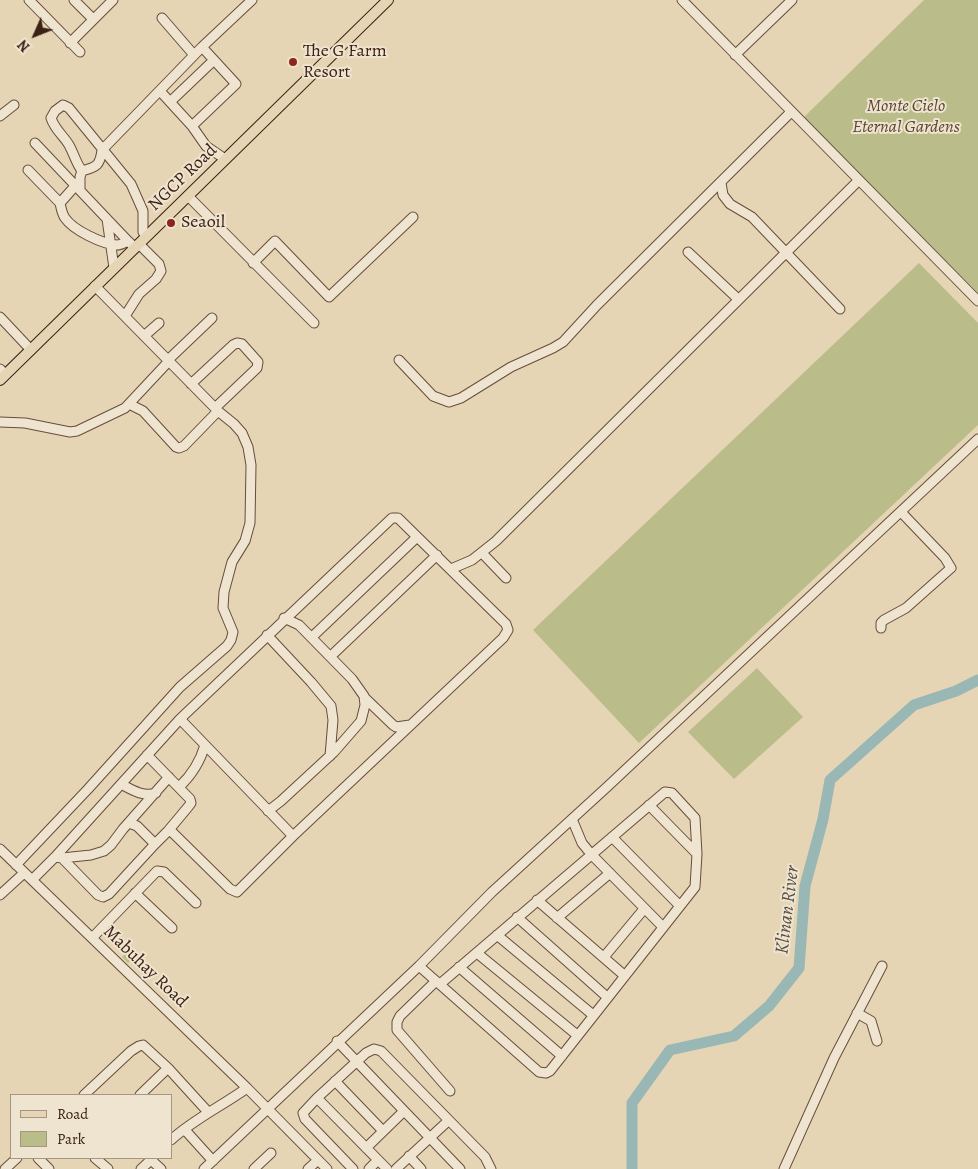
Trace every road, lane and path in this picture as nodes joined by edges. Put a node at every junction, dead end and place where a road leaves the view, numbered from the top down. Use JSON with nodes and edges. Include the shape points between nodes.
{"nodes":[{"id":1,"x":29,"y":0,"type":"edge"},
{"id":2,"x":74,"y":0,"type":"edge"},
{"id":3,"x":113,"y":0,"type":"edge"},
{"id":4,"x":252,"y":0,"type":"edge"},
{"id":5,"x":388,"y":0,"type":"edge"},
{"id":6,"x":682,"y":0,"type":"edge"},
{"id":7,"x":792,"y":0,"type":"edge"},
{"id":8,"x":162,"y":18,"type":"dead end"},
{"id":9,"x":93,"y":20,"type":"junction"},
{"id":10,"x":70,"y":43,"type":"junction"},
{"id":11,"x":202,"y":48,"type":"junction"},
{"id":12,"x":80,"y":52,"type":"dead end"},
{"id":13,"x":194,"y":55,"type":"junction"},
{"id":14,"x":734,"y":55,"type":"junction"},
{"id":15,"x":214,"y":60,"type":"junction"},
{"id":16,"x":160,"y":91,"type":"junction"},
{"id":17,"x":170,"y":102,"type":"junction"},
{"id":18,"x":14,"y":105,"type":"dead end"},
{"id":19,"x":792,"y":112,"type":"junction"},
{"id":20,"x":1,"y":114,"type":"edge"},
{"id":21,"x":192,"y":126,"type":"junction"},
{"id":22,"x":35,"y":143,"type":"dead end"},
{"id":23,"x":102,"y":150,"type":"junction"},
{"id":24,"x":225,"y":159,"type":"junction"},
{"id":25,"x":101,"y":160,"type":"junction"},
{"id":26,"x":111,"y":160,"type":"junction"},
{"id":27,"x":28,"y":170,"type":"dead end"},
{"id":28,"x":82,"y":171,"type":"junction"},
{"id":29,"x":859,"y":180,"type":"junction"},
{"id":30,"x":721,"y":183,"type":"junction"},
{"id":31,"x":78,"y":188,"type":"junction"},
{"id":32,"x":188,"y":196,"type":"junction"},
{"id":33,"x":60,"y":203,"type":"junction"},
{"id":34,"x":414,"y":217,"type":"dead end"},
{"id":35,"x":106,"y":219,"type":"junction"},
{"id":36,"x":137,"y":242,"type":"junction"},
{"id":37,"x":110,"y":243,"type":"junction"},
{"id":38,"x":688,"y":252,"type":"dead end"},
{"id":39,"x":786,"y":252,"type":"junction"},
{"id":40,"x":253,"y":263,"type":"junction"},
{"id":41,"x":114,"y":268,"type":"junction"},
{"id":42,"x":96,"y":286,"type":"junction"},
{"id":43,"x":738,"y":299,"type":"junction"},
{"id":44,"x":978,"y":301,"type":"edge"},
{"id":45,"x":840,"y":309,"type":"dead end"},
{"id":46,"x":125,"y":316,"type":"junction"},
{"id":47,"x":0,"y":317,"type":"edge"},
{"id":48,"x":212,"y":318,"type":"dead end"},
{"id":49,"x":159,"y":323,"type":"dead end"},
{"id":50,"x":314,"y":323,"type":"dead end"},
{"id":51,"x":144,"y":336,"type":"junction"},
{"id":52,"x":31,"y":350,"type":"junction"},
{"id":53,"x":399,"y":360,"type":"dead end"},
{"id":54,"x":168,"y":361,"type":"junction"},
{"id":55,"x":2,"y":374,"type":"edge"},
{"id":56,"x":192,"y":384,"type":"junction"},
{"id":57,"x":129,"y":404,"type":"junction"},
{"id":58,"x":216,"y":410,"type":"junction"},
{"id":59,"x":0,"y":422,"type":"edge"},
{"id":60,"x":978,"y":439,"type":"edge"},
{"id":61,"x":901,"y":512,"type":"junction"},
{"id":62,"x":417,"y":536,"type":"junction"},
{"id":63,"x":482,"y":553,"type":"junction"},
{"id":64,"x":437,"y":556,"type":"junction"},
{"id":65,"x":450,"y":569,"type":"junction"},
{"id":66,"x":506,"y":578,"type":"dead end"},
{"id":67,"x":284,"y":618,"type":"junction"},
{"id":68,"x":881,"y":628,"type":"dead end"},
{"id":69,"x":267,"y":635,"type":"junction"},
{"id":70,"x":312,"y":637,"type":"junction"},
{"id":71,"x":330,"y":656,"type":"junction"},
{"id":72,"x":365,"y":698,"type":"junction"},
{"id":73,"x":180,"y":719,"type":"junction"},
{"id":74,"x":410,"y":725,"type":"junction"},
{"id":75,"x":205,"y":745,"type":"junction"},
{"id":76,"x":147,"y":755,"type":"junction"},
{"id":77,"x":330,"y":756,"type":"junction"},
{"id":78,"x":170,"y":778,"type":"junction"},
{"id":79,"x":121,"y":784,"type":"junction"},
{"id":80,"x":179,"y":787,"type":"junction"},
{"id":81,"x":156,"y":793,"type":"junction"},
{"id":82,"x":649,"y":805,"type":"junction"},
{"id":83,"x":268,"y":810,"type":"junction"},
{"id":84,"x":572,"y":819,"type":"junction"},
{"id":85,"x":129,"y":824,"type":"junction"},
{"id":86,"x":168,"y":830,"type":"junction"},
{"id":87,"x":292,"y":836,"type":"junction"},
{"id":88,"x":612,"y":837,"type":"junction"},
{"id":89,"x":155,"y":844,"type":"junction"},
{"id":90,"x":0,"y":849,"type":"edge"},
{"id":91,"x":591,"y":854,"type":"junction"},
{"id":92,"x":698,"y":854,"type":"junction"},
{"id":93,"x":59,"y":857,"type":"junction"},
{"id":94,"x":16,"y":865,"type":"junction"},
{"id":95,"x":24,"y":872,"type":"junction"},
{"id":96,"x":610,"y":873,"type":"junction"},
{"id":97,"x":32,"y":880,"type":"junction"},
{"id":98,"x":135,"y":893,"type":"junction"},
{"id":99,"x":0,"y":895,"type":"edge"},
{"id":100,"x":537,"y":900,"type":"junction"},
{"id":101,"x":196,"y":903,"type":"dead end"},
{"id":102,"x":680,"y":906,"type":"junction"},
{"id":103,"x":644,"y":908,"type":"junction"},
{"id":104,"x":517,"y":917,"type":"junction"},
{"id":105,"x":557,"y":918,"type":"junction"},
{"id":106,"x":663,"y":927,"type":"junction"},
{"id":107,"x":172,"y":928,"type":"dead end"},
{"id":108,"x":497,"y":935,"type":"junction"},
{"id":109,"x":92,"y":938,"type":"junction"},
{"id":110,"x":477,"y":953,"type":"junction"},
{"id":111,"x":604,"y":957,"type":"junction"},
{"id":112,"x":418,"y":966,"type":"junction"},
{"id":113,"x":882,"y":966,"type":"dead end"},
{"id":114,"x":460,"y":968,"type":"junction"},
{"id":115,"x":625,"y":976,"type":"junction"},
{"id":116,"x":438,"y":983,"type":"junction"},
{"id":117,"x":608,"y":997,"type":"junction"},
{"id":118,"x":857,"y":1013,"type":"junction"},
{"id":119,"x":593,"y":1015,"type":"junction"},
{"id":120,"x":577,"y":1035,"type":"junction"},
{"id":121,"x":878,"y":1041,"type":"dead end"},
{"id":122,"x":338,"y":1042,"type":"junction"},
{"id":123,"x":562,"y":1056,"type":"junction"},
{"id":124,"x":357,"y":1061,"type":"junction"},
{"id":125,"x":168,"y":1068,"type":"junction"},
{"id":126,"x":335,"y":1081,"type":"junction"},
{"id":127,"x":247,"y":1088,"type":"junction"},
{"id":128,"x":450,"y":1091,"type":"dead end"},
{"id":129,"x":85,"y":1094,"type":"edge"},
{"id":130,"x":142,"y":1094,"type":"edge"},
{"id":131,"x":317,"y":1098,"type":"junction"},
{"id":132,"x":267,"y":1108,"type":"junction"},
{"id":133,"x":404,"y":1111,"type":"junction"},
{"id":134,"x":208,"y":1112,"type":"junction"},
{"id":135,"x":448,"y":1121,"type":"junction"},
{"id":136,"x":383,"y":1131,"type":"junction"},
{"id":137,"x":178,"y":1135,"type":"edge"},
{"id":138,"x":430,"y":1137,"type":"junction"},
{"id":139,"x":366,"y":1148,"type":"junction"},
{"id":140,"x":271,"y":1153,"type":"dead end"},
{"id":141,"x":409,"y":1156,"type":"junction"},
{"id":142,"x":16,"y":1159,"type":"edge"},
{"id":143,"x":39,"y":1159,"type":"edge"},
{"id":144,"x":96,"y":1159,"type":"edge"},
{"id":145,"x":150,"y":1159,"type":"edge"},
{"id":146,"x":152,"y":1159,"type":"edge"},
{"id":147,"x":318,"y":1160,"type":"junction"},
{"id":148,"x":378,"y":1160,"type":"junction"},
{"id":149,"x":213,"y":1161,"type":"junction"},
{"id":150,"x":5,"y":1169,"type":"edge"},
{"id":151,"x":49,"y":1169,"type":"edge"},
{"id":152,"x":108,"y":1169,"type":"edge"},
{"id":153,"x":141,"y":1169,"type":"edge"},
{"id":154,"x":161,"y":1169,"type":"edge"},
{"id":155,"x":205,"y":1169,"type":"edge"},
{"id":156,"x":254,"y":1169,"type":"edge"},
{"id":157,"x":308,"y":1169,"type":"edge"},
{"id":158,"x":327,"y":1169,"type":"edge"},
{"id":159,"x":353,"y":1169,"type":"edge"},
{"id":160,"x":369,"y":1169,"type":"edge"},
{"id":161,"x":388,"y":1169,"type":"edge"},
{"id":162,"x":396,"y":1169,"type":"edge"},
{"id":163,"x":421,"y":1169,"type":"edge"},
{"id":164,"x":460,"y":1169,"type":"edge"},
{"id":165,"x":491,"y":1169,"type":"edge"},
{"id":166,"x":784,"y":1169,"type":"edge"}],
"edges":[{"from":1,"to":10,"type":"street"},
{"from":2,"to":9,"type":"street"},
{"from":3,"to":9,"type":"street"},
{"from":4,"to":11,"type":"street"},
{"from":5,"to":24,"type":"main road","name":"NGCP Road"},
{"from":6,"to":14,"type":"street"},
{"from":7,"to":14,"type":"street"},
{"from":8,"to":13,"type":"street"},
{"from":9,"to":10,"type":"street"},
{"from":10,"to":12,"type":"street"},
{"from":11,"to":13,"type":"street"},
{"from":11,"to":15,"type":"street"},
{"from":13,"to":16,"type":"street"},
{"from":14,"to":19,"type":"street"},
{"from":15,"to":17,"type":"street"},
{"from":15,"to":21,"type":"street","via":[[236,84]]},
{"from":16,"to":17,"type":"street"},
{"from":16,"to":23,"type":"street"},
{"from":17,"to":21,"type":"street"},
{"from":18,"to":20,"type":"street"},
{"from":19,"to":29,"type":"street"},
{"from":19,"to":30,"type":"street"},
{"from":21,"to":24,"type":"street","via":[[206,146]]},
{"from":22,"to":31,"type":"street"},
{"from":23,"to":25,"type":"street"},
{"from":23,"to":26,"type":"street"},
{"from":23,"to":28,"type":"street","via":[[69,108],[63,105],[55,110],[51,118],[55,129],[70,146]]},
{"from":24,"to":32,"type":"main road","name":"NGCP Road"},
{"from":25,"to":26,"type":"street"},
{"from":25,"to":28,"type":"street","via":[[93,168]]},
{"from":26,"to":36,"type":"street","via":[[131,184],[143,212],[143,232]]},
{"from":27,"to":33,"type":"street"},
{"from":28,"to":31,"type":"street"},
{"from":29,"to":39,"type":"street"},
{"from":29,"to":44,"type":"street"},
{"from":30,"to":39,"type":"street","via":[[723,195],[730,204],[752,218]]},
{"from":30,"to":53,"type":"street","via":[[563,342],[553,348],[449,402],[433,396]]},
{"from":31,"to":33,"type":"street"},
{"from":31,"to":35,"type":"street"},
{"from":32,"to":36,"type":"main road","name":"NGCP Road"},
{"from":32,"to":40,"type":"street"},
{"from":33,"to":37,"type":"street","via":[[64,217],[74,228]]},
{"from":34,"to":40,"type":"street","via":[[329,297],[275,241]]},
{"from":35,"to":36,"type":"street"},
{"from":35,"to":37,"type":"street"},
{"from":36,"to":37,"type":"street"},
{"from":36,"to":41,"type":"main road","name":"NGCP Road"},
{"from":36,"to":46,"type":"street","via":[[159,264],[161,271],[136,298]]},
{"from":37,"to":41,"type":"street"},
{"from":38,"to":43,"type":"street"},
{"from":39,"to":43,"type":"street"},
{"from":39,"to":45,"type":"street"},
{"from":40,"to":50,"type":"street"},
{"from":41,"to":42,"type":"main road","name":"NGCP Road"},
{"from":42,"to":46,"type":"street"},
{"from":42,"to":52,"type":"main road","name":"NGCP Road"},
{"from":43,"to":63,"type":"street"},
{"from":46,"to":51,"type":"street"},
{"from":47,"to":52,"type":"street"},
{"from":48,"to":54,"type":"street"},
{"from":49,"to":51,"type":"street"},
{"from":51,"to":54,"type":"street"},
{"from":52,"to":55,"type":"main road","name":"NGCP Road"},
{"from":54,"to":56,"type":"street"},
{"from":54,"to":57,"type":"street"},
{"from":56,"to":58,"type":"street"},
{"from":56,"to":58,"type":"street","via":[[233,346],[242,344],[258,362],[257,368]]},
{"from":57,"to":58,"type":"street","via":[[144,411],[179,448]]},
{"from":57,"to":59,"type":"street","via":[[118,412],[70,432],[25,423]]},
{"from":58,"to":94,"type":"street","via":[[242,433],[251,465],[250,523],[245,540],[232,562],[224,592],[223,608],[232,632],[231,640],[180,687]]},
{"from":60,"to":61,"type":"street"},
{"from":61,"to":68,"type":"street","via":[[951,566],[906,608],[884,620]]},
{"from":61,"to":84,"type":"street"},
{"from":62,"to":64,"type":"street"},
{"from":62,"to":67,"type":"street","via":[[398,518],[392,518]]},
{"from":62,"to":70,"type":"street"},
{"from":63,"to":65,"type":"street"},
{"from":63,"to":66,"type":"street"},
{"from":64,"to":65,"type":"street"},
{"from":64,"to":71,"type":"street"},
{"from":65,"to":74,"type":"street","via":[[500,617],[508,630]]},
{"from":67,"to":69,"type":"street"},
{"from":67,"to":70,"type":"street","via":[[299,625]]},
{"from":69,"to":73,"type":"street"},
{"from":69,"to":77,"type":"street","via":[[331,706],[334,720]]},
{"from":70,"to":71,"type":"street"},
{"from":71,"to":72,"type":"street"},
{"from":72,"to":74,"type":"street","via":[[396,727]]},
{"from":72,"to":77,"type":"street","via":[[361,721]]},
{"from":73,"to":75,"type":"street"},
{"from":73,"to":76,"type":"street"},
{"from":74,"to":87,"type":"street"},
{"from":75,"to":80,"type":"street","via":[[201,759]]},
{"from":75,"to":83,"type":"street"},
{"from":76,"to":78,"type":"street"},
{"from":76,"to":79,"type":"street"},
{"from":77,"to":83,"type":"street"},
{"from":78,"to":80,"type":"street"},
{"from":78,"to":81,"type":"street"},
{"from":79,"to":81,"type":"street","via":[[138,793]]},
{"from":79,"to":93,"type":"street"},
{"from":80,"to":86,"type":"street","via":[[191,803]]},
{"from":81,"to":85,"type":"street"},
{"from":82,"to":88,"type":"street"},
{"from":82,"to":92,"type":"street"},
{"from":82,"to":92,"type":"street","via":[[665,792],[672,793],[696,820]]},
{"from":83,"to":87,"type":"street"},
{"from":84,"to":91,"type":"street","via":[[582,843]]},
{"from":84,"to":112,"type":"street"},
{"from":85,"to":89,"type":"street","via":[[137,826]]},
{"from":85,"to":93,"type":"street","via":[[104,851],[91,856]]},
{"from":86,"to":87,"type":"street","via":[[237,892]]},
{"from":86,"to":89,"type":"street"},
{"from":88,"to":91,"type":"street"},
{"from":88,"to":102,"type":"street"},
{"from":89,"to":93,"type":"street","via":[[109,894],[103,896],[98,895]]},
{"from":90,"to":94,"type":"street","name":"Mabuhay Road"},
{"from":91,"to":96,"type":"street"},
{"from":91,"to":100,"type":"street"},
{"from":92,"to":102,"type":"street","via":[[695,887]]},
{"from":93,"to":97,"type":"street"},
{"from":94,"to":95,"type":"street","name":"Mabuhay Road"},
{"from":95,"to":97,"type":"street","name":"Mabuhay Road"},
{"from":95,"to":99,"type":"street"},
{"from":96,"to":103,"type":"street"},
{"from":96,"to":105,"type":"street"},
{"from":97,"to":109,"type":"street","name":"Mabuhay Road"},
{"from":98,"to":101,"type":"street","via":[[160,870]]},
{"from":98,"to":107,"type":"street"},
{"from":98,"to":109,"type":"street"},
{"from":100,"to":104,"type":"street"},
{"from":100,"to":105,"type":"street"},
{"from":102,"to":106,"type":"street"},
{"from":103,"to":106,"type":"street"},
{"from":103,"to":111,"type":"street"},
{"from":104,"to":108,"type":"street"},
{"from":104,"to":117,"type":"street"},
{"from":105,"to":111,"type":"street"},
{"from":106,"to":115,"type":"street"},
{"from":108,"to":110,"type":"street"},
{"from":108,"to":119,"type":"street"},
{"from":109,"to":127,"type":"street","name":"Mabuhay Road"},
{"from":110,"to":114,"type":"street"},
{"from":110,"to":120,"type":"street"},
{"from":111,"to":115,"type":"street"},
{"from":112,"to":116,"type":"street"},
{"from":112,"to":122,"type":"street"},
{"from":113,"to":118,"type":"street"},
{"from":114,"to":116,"type":"street"},
{"from":114,"to":123,"type":"street"},
{"from":115,"to":117,"type":"street"},
{"from":116,"to":123,"type":"street","via":[[540,1072],[550,1071]]},
{"from":116,"to":128,"type":"street","via":[[400,1016],[397,1030]]},
{"from":117,"to":119,"type":"street"},
{"from":118,"to":121,"type":"street","via":[[871,1021]]},
{"from":118,"to":166,"type":"street"},
{"from":119,"to":120,"type":"street"},
{"from":120,"to":123,"type":"street"},
{"from":122,"to":124,"type":"street"},
{"from":122,"to":132,"type":"street"},
{"from":124,"to":126,"type":"street"},
{"from":124,"to":133,"type":"street"},
{"from":124,"to":135,"type":"street","via":[[370,1050],[377,1049]]},
{"from":125,"to":129,"type":"street","via":[[147,1047],[139,1046]]},
{"from":125,"to":130,"type":"street"},
{"from":125,"to":134,"type":"street"},
{"from":126,"to":131,"type":"street"},
{"from":126,"to":136,"type":"street"},
{"from":127,"to":132,"type":"street","name":"Mabuhay Road"},
{"from":127,"to":134,"type":"street"},
{"from":131,"to":139,"type":"street"},
{"from":131,"to":159,"type":"street","via":[[303,1116]]},
{"from":132,"to":147,"type":"street","name":"Mabuhay Road"},
{"from":132,"to":149,"type":"street"},
{"from":133,"to":136,"type":"street"},
{"from":133,"to":138,"type":"street"},
{"from":134,"to":137,"type":"street"},
{"from":135,"to":138,"type":"street"},
{"from":135,"to":165,"type":"street","via":[[485,1158]]},
{"from":136,"to":139,"type":"street"},
{"from":137,"to":149,"type":"street"},
{"from":138,"to":141,"type":"street"},
{"from":138,"to":164,"type":"street"},
{"from":139,"to":148,"type":"street"},
{"from":140,"to":156,"type":"street"},
{"from":141,"to":162,"type":"street"},
{"from":141,"to":163,"type":"street"},
{"from":142,"to":150,"type":"street"},
{"from":143,"to":151,"type":"street"},
{"from":144,"to":152,"type":"street"},
{"from":145,"to":153,"type":"street"},
{"from":146,"to":154,"type":"street"},
{"from":147,"to":157,"type":"street"},
{"from":147,"to":158,"type":"street","name":"Mabuhay Road"},
{"from":148,"to":160,"type":"street"},
{"from":148,"to":161,"type":"street"},
{"from":149,"to":155,"type":"street"}]}
